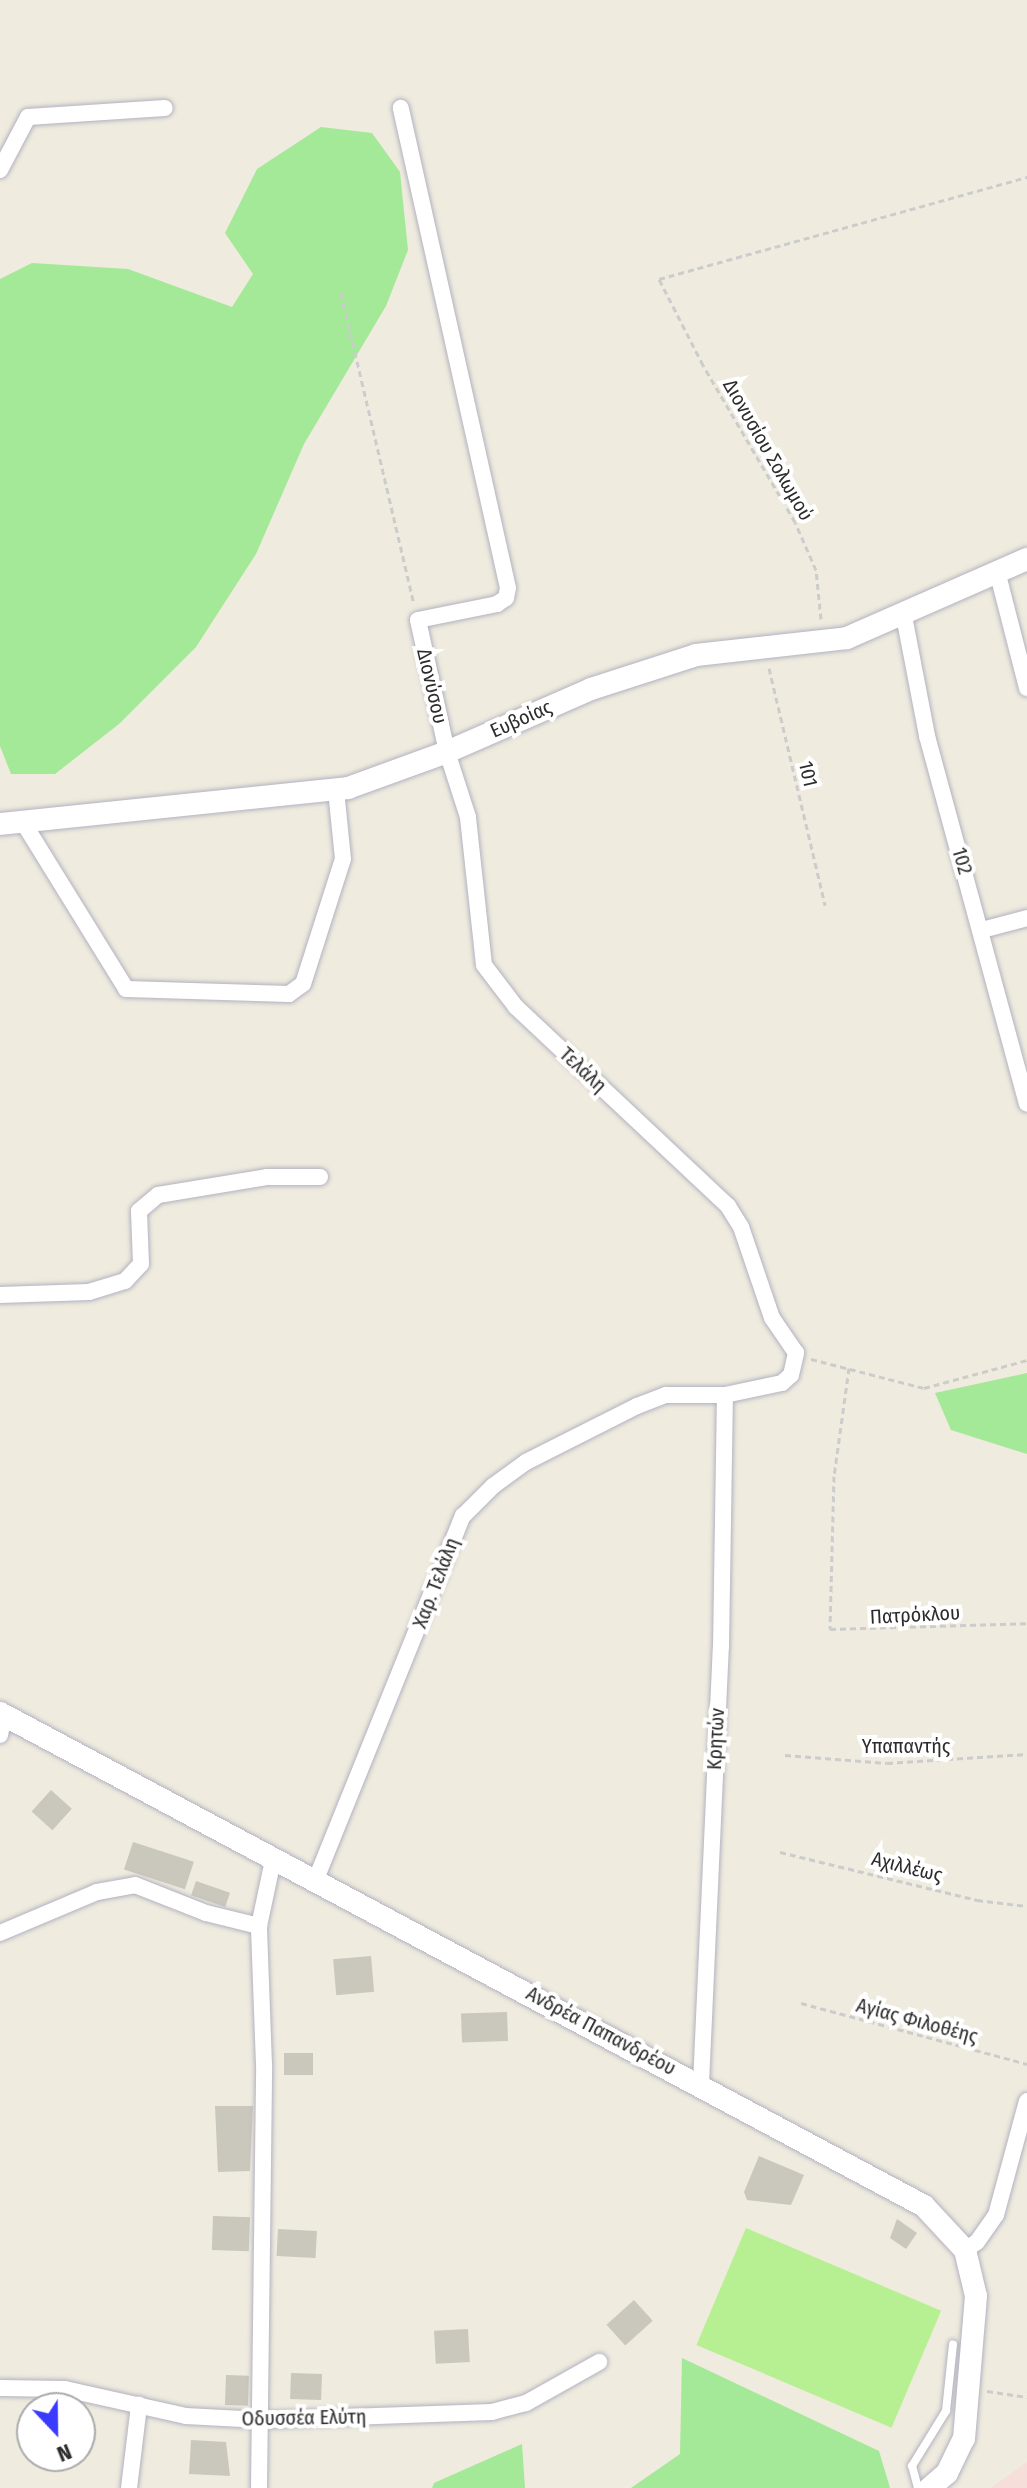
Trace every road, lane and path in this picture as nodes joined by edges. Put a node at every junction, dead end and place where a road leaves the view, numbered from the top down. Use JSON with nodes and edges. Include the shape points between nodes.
{"nodes":[{"id":1,"x":165,"y":108,"type":"dead end"},
{"id":2,"x":401,"y":108,"type":"dead end"},
{"id":3,"x":0,"y":170,"type":"edge"},
{"id":4,"x":1027,"y":177,"type":"edge"},
{"id":5,"x":341,"y":293,"type":"dead end"},
{"id":6,"x":1027,"y":559,"type":"edge"},
{"id":7,"x":997,"y":571,"type":"junction"},
{"id":8,"x":904,"y":616,"type":"junction"},
{"id":9,"x":418,"y":620,"type":"junction"},
{"id":10,"x":824,"y":643,"type":"junction"},
{"id":11,"x":764,"y":649,"type":"junction"},
{"id":12,"x":1027,"y":688,"type":"edge"},
{"id":13,"x":447,"y":752,"type":"junction"},
{"id":14,"x":336,"y":790,"type":"junction"},
{"id":15,"x":11,"y":823,"type":"edge"},
{"id":16,"x":825,"y":905,"type":"dead end"},
{"id":17,"x":1027,"y":918,"type":"edge"},
{"id":18,"x":982,"y":930,"type":"junction"},
{"id":19,"x":1027,"y":1104,"type":"edge"},
{"id":20,"x":320,"y":1177,"type":"dead end"},
{"id":21,"x":0,"y":1295,"type":"edge"},
{"id":22,"x":796,"y":1353,"type":"junction"},
{"id":23,"x":1027,"y":1360,"type":"edge"},
{"id":24,"x":849,"y":1368,"type":"junction"},
{"id":25,"x":725,"y":1395,"type":"junction"},
{"id":26,"x":1027,"y":1623,"type":"edge"},
{"id":27,"x":1,"y":1721,"type":"edge"},
{"id":28,"x":1027,"y":1754,"type":"edge"},
{"id":29,"x":785,"y":1755,"type":"dead end"},
{"id":30,"x":780,"y":1852,"type":"dead end"},
{"id":31,"x":273,"y":1860,"type":"junction"},
{"id":32,"x":316,"y":1879,"type":"junction"},
{"id":33,"x":1027,"y":1906,"type":"edge"},
{"id":34,"x":259,"y":1926,"type":"junction"},
{"id":35,"x":0,"y":1933,"type":"edge"},
{"id":36,"x":801,"y":2003,"type":"dead end"},
{"id":37,"x":1027,"y":2064,"type":"edge"},
{"id":38,"x":701,"y":2084,"type":"junction"},
{"id":39,"x":1027,"y":2101,"type":"edge"},
{"id":40,"x":965,"y":2250,"type":"junction"},
{"id":41,"x":953,"y":2344,"type":"dead end"},
{"id":42,"x":599,"y":2362,"type":"dead end"},
{"id":43,"x":0,"y":2388,"type":"edge"},
{"id":44,"x":972,"y":2388,"type":"junction"},
{"id":45,"x":1027,"y":2397,"type":"edge"},
{"id":46,"x":139,"y":2405,"type":"junction"},
{"id":47,"x":261,"y":2420,"type":"junction"},
{"id":48,"x":129,"y":2488,"type":"edge"},
{"id":49,"x":259,"y":2488,"type":"edge"},
{"id":50,"x":918,"y":2488,"type":"edge"},
{"id":51,"x":930,"y":2488,"type":"edge"}],
"edges":[{"from":1,"to":3,"type":"street","via":[[28,117]]},
{"from":2,"to":9,"type":"street","via":[[508,588],[506,598],[497,604]]},
{"from":4,"to":10,"type":"path","name":"Διονυσίου Σολωμού","via":[[659,279],[816,570]]},
{"from":5,"to":9,"type":"path"},
{"from":6,"to":7,"type":"main road","name":"Ευβοίας"},
{"from":7,"to":8,"type":"main road","name":"Ευβοίας"},
{"from":7,"to":12,"type":"street"},
{"from":8,"to":10,"type":"main road","name":"Ευβοίας"},
{"from":8,"to":18,"type":"street","name":"102","via":[[927,736]]},
{"from":9,"to":13,"type":"street","name":"Διονύσου"},
{"from":10,"to":11,"type":"main road","name":"Ευβοίας"},
{"from":11,"to":13,"type":"main road","name":"Ευβοίας","via":[[696,655],[647,670]]},
{"from":11,"to":16,"type":"path","name":"101"},
{"from":13,"to":14,"type":"main road","name":"Ευβοίας"},
{"from":13,"to":22,"type":"street","name":"Τελάλη","via":[[468,817],[479,936],[489,976],[728,1206],[741,1227],[772,1318]]},
{"from":14,"to":15,"type":"main road","name":"Ευβοίας"},
{"from":14,"to":15,"type":"street","via":[[343,859],[303,984],[289,994],[126,989]]},
{"from":17,"to":18,"type":"street"},
{"from":18,"to":19,"type":"street","name":"102"},
{"from":20,"to":21,"type":"street","via":[[267,1177],[158,1195],[139,1211],[141,1264],[125,1281],[89,1292]]},
{"from":22,"to":24,"type":"path"},
{"from":22,"to":25,"type":"street","name":"Χαρ. Τελάλη","via":[[786,1381]]},
{"from":23,"to":24,"type":"path","via":[[924,1388]]},
{"from":24,"to":26,"type":"path","name":"Πατρόκλου","via":[[834,1476],[830,1629]]},
{"from":25,"to":32,"type":"street","name":"Χαρ. Τελάλη","via":[[666,1395],[637,1406],[526,1462],[463,1516]]},
{"from":25,"to":38,"type":"street","name":"Κρητών","via":[[721,1647]]},
{"from":27,"to":31,"type":"main road","name":"Ανδρέα Παπανδρέου"},
{"from":28,"to":29,"type":"path","name":"Υπαπαντής","via":[[887,1763]]},
{"from":30,"to":33,"type":"path","name":"Αχιλλέως","via":[[977,1900]]},
{"from":31,"to":32,"type":"main road","name":"Ανδρέα Παπανδρέου"},
{"from":31,"to":34,"type":"street"},
{"from":32,"to":38,"type":"main road","name":"Ανδρέα Παπανδρέου"},
{"from":34,"to":35,"type":"street","via":[[206,1913],[135,1885],[106,1889]]},
{"from":34,"to":47,"type":"street","via":[[264,2065]]},
{"from":36,"to":37,"type":"path","name":"Αγίας Φιλοθέης"},
{"from":38,"to":40,"type":"main road","name":"Ανδρέα Παπανδρέου","via":[[924,2206]]},
{"from":39,"to":40,"type":"street","via":[[996,2215]]},
{"from":40,"to":44,"type":"main road","name":"Ανδρέα Παπανδρέου","via":[[976,2296]]},
{"from":41,"to":50,"type":"lane","via":[[946,2411],[912,2466]]},
{"from":42,"to":47,"type":"street","name":"Οδυσσέα Ελύτη","via":[[509,2410]]},
{"from":43,"to":46,"type":"street","name":"Οδυσσέα Ελύτη","via":[[65,2389]]},
{"from":44,"to":45,"type":"path"},
{"from":44,"to":51,"type":"main road","name":"Ανδρέα Παπανδρέου","via":[[957,2456]]},
{"from":46,"to":47,"type":"street","name":"Οδυσσέα Ελύτη","via":[[186,2416]]},
{"from":46,"to":48,"type":"street"},
{"from":47,"to":49,"type":"street"}]}
